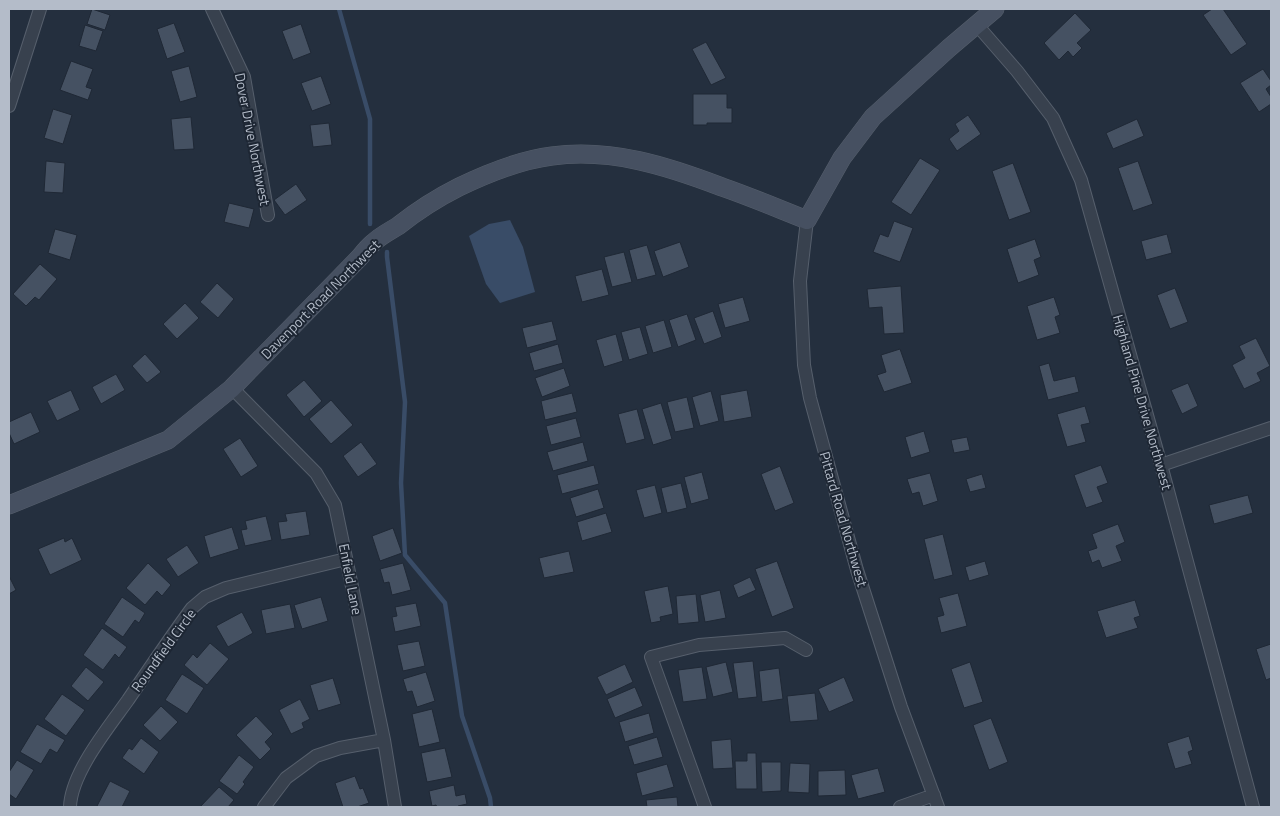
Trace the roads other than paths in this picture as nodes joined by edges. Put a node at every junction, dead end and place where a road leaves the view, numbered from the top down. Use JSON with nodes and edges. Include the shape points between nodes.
{"nodes":[{"id":1,"x":40,"y":9,"type":"edge"},
{"id":2,"x":212,"y":9,"type":"edge"},
{"id":3,"x":994,"y":9,"type":"edge"},
{"id":4,"x":977,"y":25,"type":"junction"},
{"id":5,"x":9,"y":106,"type":"edge"},
{"id":6,"x":268,"y":215,"type":"dead end"},
{"id":7,"x":807,"y":220,"type":"junction"},
{"id":8,"x":232,"y":388,"type":"junction"},
{"id":9,"x":1271,"y":428,"type":"edge"},
{"id":10,"x":1161,"y":465,"type":"junction"},
{"id":11,"x":9,"y":505,"type":"edge"},
{"id":12,"x":346,"y":559,"type":"junction"},
{"id":13,"x":806,"y":650,"type":"dead end"},
{"id":14,"x":384,"y":740,"type":"junction"},
{"id":15,"x":936,"y":801,"type":"edge"},
{"id":16,"x":70,"y":807,"type":"edge"},
{"id":17,"x":264,"y":807,"type":"edge"},
{"id":18,"x":395,"y":807,"type":"edge"},
{"id":19,"x":705,"y":807,"type":"edge"},
{"id":20,"x":900,"y":807,"type":"edge"},
{"id":21,"x":1253,"y":807,"type":"edge"}],
"edges":[{"from":1,"to":5,"type":"street"},
{"from":2,"to":6,"type":"street","name":"Dover Drive Northwest","via":[[244,77]]},
{"from":3,"to":4,"type":"street"},
{"from":4,"to":7,"type":"street","via":[[873,117],[842,158]]},
{"from":4,"to":10,"type":"street","name":"Highland Pine Drive Northwest","via":[[1053,118],[1081,180]]},
{"from":7,"to":8,"type":"street","name":"Davenport Road Northwest","via":[[681,171],[630,159],[570,154],[511,166],[443,195],[374,242]]},
{"from":7,"to":15,"type":"street","name":"Pittard Road Northwest","via":[[800,281],[804,365],[810,398],[857,570],[901,707]]},
{"from":8,"to":11,"type":"street","name":"Davenport Road Northwest","via":[[168,440]]},
{"from":8,"to":12,"type":"street","name":"Enfield Lane","via":[[321,481],[335,505]]},
{"from":9,"to":10,"type":"street"},
{"from":10,"to":21,"type":"street","name":"Highland Pine Drive Northwest"},
{"from":12,"to":14,"type":"street","name":"Enfield Lane"},
{"from":12,"to":16,"type":"street","name":"Roundfield Circle","via":[[226,588],[205,597],[192,608],[91,752],[77,779]]},
{"from":13,"to":19,"type":"street","via":[[785,638],[699,644],[651,657]]},
{"from":14,"to":17,"type":"street","via":[[316,756],[286,778]]},
{"from":14,"to":18,"type":"street","name":"Enfield Lane"},
{"from":15,"to":20,"type":"street"}]}
